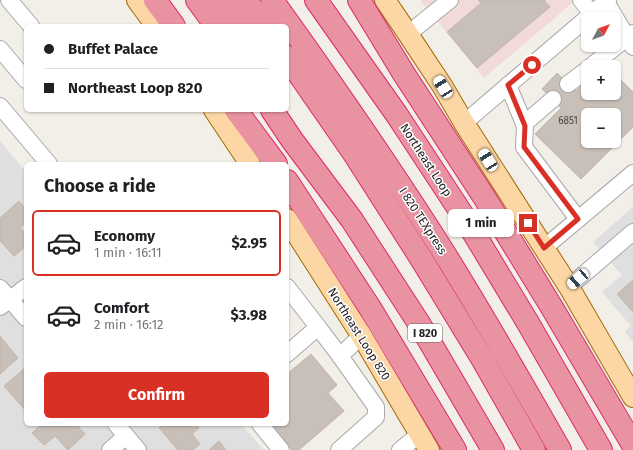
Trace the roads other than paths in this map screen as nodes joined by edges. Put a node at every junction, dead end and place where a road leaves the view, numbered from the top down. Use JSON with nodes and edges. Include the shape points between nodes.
{"nodes":[{"id":1,"x":9,"y":0,"type":"edge"},
{"id":2,"x":137,"y":0,"type":"edge"},
{"id":3,"x":155,"y":0,"type":"edge"},
{"id":4,"x":197,"y":0,"type":"edge"},
{"id":5,"x":222,"y":0,"type":"edge"},
{"id":6,"x":246,"y":0,"type":"edge"},
{"id":7,"x":272,"y":0,"type":"edge"},
{"id":8,"x":316,"y":0,"type":"edge"},
{"id":9,"x":358,"y":0,"type":"edge"},
{"id":10,"x":385,"y":0,"type":"edge"},
{"id":11,"x":581,"y":0,"type":"edge"},
{"id":12,"x":607,"y":1,"type":"edge"},
{"id":13,"x":441,"y":3,"type":"edge"},
{"id":14,"x":590,"y":12,"type":"edge"},
{"id":15,"x":594,"y":12,"type":"edge"},
{"id":16,"x":581,"y":23,"type":"edge"},
{"id":17,"x":29,"y":24,"type":"edge"},
{"id":18,"x":155,"y":24,"type":"edge"},
{"id":19,"x":173,"y":24,"type":"edge"},
{"id":20,"x":215,"y":24,"type":"edge"},
{"id":21,"x":238,"y":24,"type":"edge"},
{"id":22,"x":264,"y":24,"type":"edge"},
{"id":23,"x":289,"y":24,"type":"edge"},
{"id":24,"x":289,"y":24,"type":"edge"},
{"id":25,"x":408,"y":34,"type":"junction"},
{"id":26,"x":631,"y":39,"type":"edge"},
{"id":27,"x":0,"y":49,"type":"edge"},
{"id":28,"x":289,"y":60,"type":"edge"},
{"id":29,"x":601,"y":60,"type":"edge"},
{"id":30,"x":581,"y":74,"type":"edge"},
{"id":31,"x":24,"y":78,"type":"edge"},
{"id":32,"x":568,"y":84,"type":"dead end"},
{"id":33,"x":508,"y":85,"type":"junction"},
{"id":34,"x":553,"y":99,"type":"dead end"},
{"id":35,"x":0,"y":106,"type":"edge"},
{"id":36,"x":289,"y":108,"type":"edge"},
{"id":37,"x":215,"y":112,"type":"edge"},
{"id":38,"x":237,"y":112,"type":"edge"},
{"id":39,"x":273,"y":112,"type":"edge"},
{"id":40,"x":464,"y":123,"type":"junction"},
{"id":41,"x":524,"y":124,"type":"junction"},
{"id":42,"x":47,"y":162,"type":"edge"},
{"id":43,"x":249,"y":162,"type":"edge"},
{"id":44,"x":275,"y":162,"type":"edge"},
{"id":45,"x":633,"y":173,"type":"edge"},
{"id":46,"x":289,"y":185,"type":"edge"},
{"id":47,"x":578,"y":219,"type":"junction"},
{"id":48,"x":352,"y":220,"type":"junction"},
{"id":49,"x":289,"y":224,"type":"edge"},
{"id":50,"x":633,"y":232,"type":"edge"},
{"id":51,"x":544,"y":248,"type":"junction"},
{"id":52,"x":24,"y":287,"type":"edge"},
{"id":53,"x":569,"y":288,"type":"junction"},
{"id":54,"x":289,"y":290,"type":"edge"},
{"id":55,"x":3,"y":298,"type":"edge"},
{"id":56,"x":24,"y":316,"type":"edge"},
{"id":57,"x":318,"y":327,"type":"junction"},
{"id":58,"x":361,"y":336,"type":"junction"},
{"id":59,"x":289,"y":352,"type":"edge"},
{"id":60,"x":340,"y":356,"type":"junction"},
{"id":61,"x":633,"y":397,"type":"edge"},
{"id":62,"x":118,"y":426,"type":"edge"},
{"id":63,"x":262,"y":426,"type":"edge"},
{"id":64,"x":126,"y":436,"type":"junction"},
{"id":65,"x":425,"y":442,"type":"edge"},
{"id":66,"x":633,"y":445,"type":"edge"},
{"id":67,"x":110,"y":450,"type":"edge"},
{"id":68,"x":138,"y":450,"type":"edge"},
{"id":69,"x":281,"y":450,"type":"edge"},
{"id":70,"x":339,"y":450,"type":"edge"},
{"id":71,"x":400,"y":450,"type":"edge"},
{"id":72,"x":455,"y":450,"type":"edge"},
{"id":73,"x":493,"y":450,"type":"edge"},
{"id":74,"x":534,"y":450,"type":"edge"},
{"id":75,"x":560,"y":450,"type":"edge"},
{"id":76,"x":602,"y":450,"type":"edge"}],
"edges":[{"from":1,"to":17,"type":"street"},
{"from":2,"to":18,"type":"main road"},
{"from":3,"to":19,"type":"highway"},
{"from":4,"to":20,"type":"highway"},
{"from":5,"to":21,"type":"highway"},
{"from":6,"to":22,"type":"highway"},
{"from":7,"to":24,"type":"highway","name":"I 820 TEXpress"},
{"from":8,"to":76,"type":"highway","name":"Northeast Loop","via":[[464,217]]},
{"from":9,"to":66,"type":"highway","via":[[486,200]]},
{"from":10,"to":25,"type":"main road"},
{"from":11,"to":14,"type":"street"},
{"from":12,"to":15,"type":"street"},
{"from":12,"to":26,"type":"street"},
{"from":13,"to":25,"type":"street"},
{"from":16,"to":33,"type":"street"},
{"from":23,"to":75,"type":"highway","name":"I 820 TEXpress","via":[[368,136],[434,238],[498,341]]},
{"from":25,"to":40,"type":"main road"},
{"from":26,"to":29,"type":"street"},
{"from":27,"to":31,"type":"street"},
{"from":28,"to":74,"type":"highway","name":"I 820 TEXpress","via":[[355,155],[422,260]]},
{"from":30,"to":32,"type":"street"},
{"from":33,"to":40,"type":"street"},
{"from":33,"to":41,"type":"street"},
{"from":34,"to":41,"type":"street"},
{"from":35,"to":42,"type":"street"},
{"from":36,"to":48,"type":"highway"},
{"from":37,"to":43,"type":"main road"},
{"from":38,"to":44,"type":"highway"},
{"from":39,"to":48,"type":"highway","number":"I 820"},
{"from":40,"to":51,"type":"main road"},
{"from":41,"to":47,"type":"street","via":[[524,147]]},
{"from":45,"to":47,"type":"street"},
{"from":46,"to":72,"type":"highway","via":[[370,308]]},
{"from":47,"to":51,"type":"street"},
{"from":48,"to":73,"type":"highway","number":"I 820","via":[[420,326]]},
{"from":49,"to":58,"type":"main road","name":"Northeast Loop 820"},
{"from":50,"to":53,"type":"street"},
{"from":51,"to":53,"type":"main road"},
{"from":52,"to":55,"type":"street"},
{"from":53,"to":61,"type":"main road"},
{"from":54,"to":57,"type":"street"},
{"from":55,"to":56,"type":"street"},
{"from":57,"to":59,"type":"street"},
{"from":57,"to":60,"type":"street"},
{"from":58,"to":60,"type":"street"},
{"from":58,"to":65,"type":"main road","name":"Northeast Loop 820"},
{"from":60,"to":70,"type":"street","via":[[376,407],[376,417]]},
{"from":62,"to":64,"type":"street"},
{"from":63,"to":69,"type":"street"},
{"from":64,"to":67,"type":"street"},
{"from":64,"to":68,"type":"street"},
{"from":65,"to":71,"type":"street"}]}
